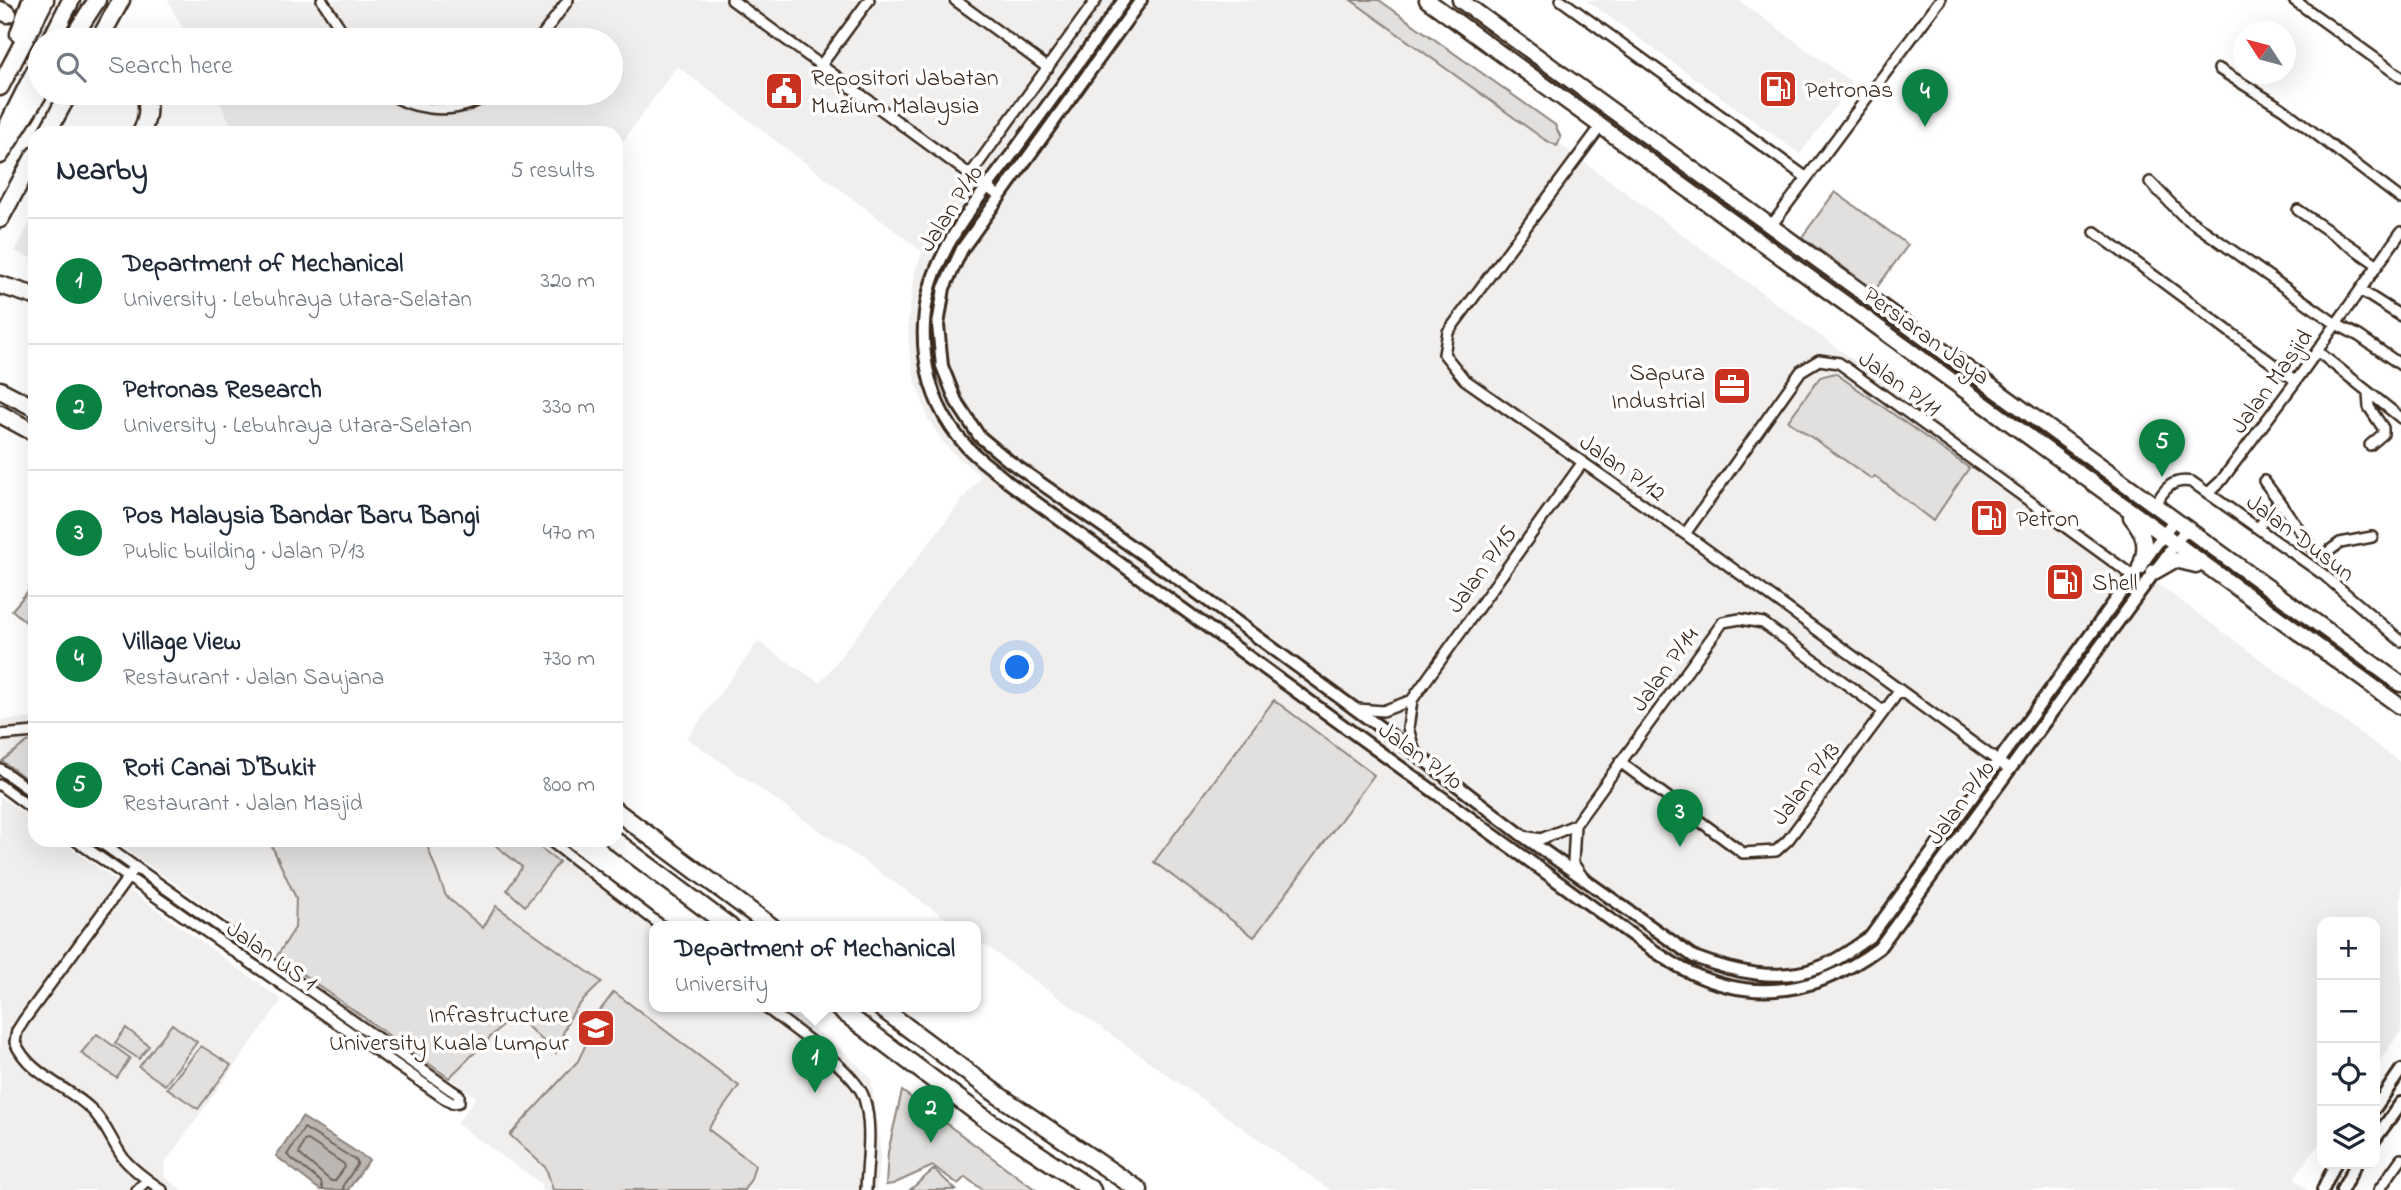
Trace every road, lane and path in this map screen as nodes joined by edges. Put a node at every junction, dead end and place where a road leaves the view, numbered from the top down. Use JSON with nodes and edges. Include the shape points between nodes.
{"nodes":[{"id":1,"x":31,"y":0,"type":"edge"},
{"id":2,"x":45,"y":0,"type":"edge"},
{"id":3,"x":71,"y":0,"type":"edge"},
{"id":4,"x":97,"y":0,"type":"edge"},
{"id":5,"x":121,"y":0,"type":"edge"},
{"id":6,"x":322,"y":0,"type":"edge"},
{"id":7,"x":568,"y":0,"type":"edge"},
{"id":8,"x":732,"y":0,"type":"edge"},
{"id":9,"x":869,"y":0,"type":"edge"},
{"id":10,"x":955,"y":0,"type":"edge"},
{"id":11,"x":1097,"y":0,"type":"edge"},
{"id":12,"x":1124,"y":0,"type":"edge"},
{"id":13,"x":1141,"y":0,"type":"edge"},
{"id":14,"x":1427,"y":0,"type":"edge"},
{"id":15,"x":1460,"y":0,"type":"edge"},
{"id":16,"x":1560,"y":0,"type":"edge"},
{"id":17,"x":1940,"y":0,"type":"edge"},
{"id":18,"x":2294,"y":0,"type":"edge"},
{"id":19,"x":31,"y":28,"type":"edge"},
{"id":20,"x":57,"y":28,"type":"edge"},
{"id":21,"x":79,"y":28,"type":"edge"},
{"id":22,"x":106,"y":28,"type":"edge"},
{"id":23,"x":340,"y":28,"type":"edge"},
{"id":24,"x":548,"y":28,"type":"edge"},
{"id":25,"x":28,"y":33,"type":"edge"},
{"id":26,"x":821,"y":65,"type":"junction"},
{"id":27,"x":1048,"y":68,"type":"junction"},
{"id":28,"x":2219,"y":69,"type":"dead end"},
{"id":29,"x":9,"y":70,"type":"junction"},
{"id":30,"x":2401,"y":77,"type":"edge"},
{"id":31,"x":28,"y":85,"type":"edge"},
{"id":32,"x":0,"y":87,"type":"edge"},
{"id":33,"x":31,"y":105,"type":"edge"},
{"id":34,"x":62,"y":105,"type":"edge"},
{"id":35,"x":146,"y":105,"type":"edge"},
{"id":36,"x":417,"y":105,"type":"edge"},
{"id":37,"x":464,"y":105,"type":"edge"},
{"id":38,"x":1601,"y":125,"type":"junction"},
{"id":39,"x":51,"y":126,"type":"edge"},
{"id":40,"x":143,"y":126,"type":"edge"},
{"id":41,"x":0,"y":141,"type":"edge"},
{"id":42,"x":0,"y":155,"type":"edge"},
{"id":43,"x":28,"y":168,"type":"edge"},
{"id":44,"x":970,"y":175,"type":"junction"},
{"id":45,"x":1807,"y":177,"type":"junction"},
{"id":46,"x":2150,"y":183,"type":"dead end"},
{"id":47,"x":987,"y":188,"type":"junction"},
{"id":48,"x":999,"y":196,"type":"junction"},
{"id":49,"x":2401,"y":199,"type":"edge"},
{"id":50,"x":2298,"y":210,"type":"dead end"},
{"id":51,"x":0,"y":219,"type":"edge"},
{"id":52,"x":1771,"y":226,"type":"junction"},
{"id":53,"x":2095,"y":232,"type":"dead end"},
{"id":54,"x":2401,"y":232,"type":"edge"},
{"id":55,"x":2378,"y":265,"type":"junction"},
{"id":56,"x":0,"y":285,"type":"edge"},
{"id":57,"x":2360,"y":290,"type":"junction"},
{"id":58,"x":28,"y":294,"type":"edge"},
{"id":59,"x":2401,"y":316,"type":"edge"},
{"id":60,"x":2336,"y":324,"type":"junction"},
{"id":61,"x":2317,"y":351,"type":"junction"},
{"id":62,"x":2401,"y":365,"type":"edge"},
{"id":63,"x":2296,"y":381,"type":"junction"},
{"id":64,"x":0,"y":390,"type":"edge"},
{"id":65,"x":2368,"y":393,"type":"junction"},
{"id":66,"x":28,"y":404,"type":"edge"},
{"id":67,"x":0,"y":414,"type":"edge"},
{"id":68,"x":2401,"y":418,"type":"edge"},
{"id":69,"x":28,"y":429,"type":"edge"},
{"id":70,"x":2370,"y":445,"type":"dead end"},
{"id":71,"x":1583,"y":462,"type":"junction"},
{"id":72,"x":2264,"y":481,"type":"dead end"},
{"id":73,"x":2208,"y":493,"type":"junction"},
{"id":74,"x":2279,"y":501,"type":"junction"},
{"id":75,"x":2121,"y":505,"type":"junction"},
{"id":76,"x":2154,"y":506,"type":"junction"},
{"id":77,"x":2174,"y":520,"type":"junction"},
{"id":78,"x":2258,"y":528,"type":"junction"},
{"id":79,"x":2186,"y":529,"type":"junction"},
{"id":80,"x":1685,"y":534,"type":"junction"},
{"id":81,"x":2372,"y":537,"type":"dead end"},
{"id":82,"x":2169,"y":540,"type":"junction"},
{"id":83,"x":2210,"y":570,"type":"junction"},
{"id":84,"x":2142,"y":572,"type":"junction"},
{"id":85,"x":2401,"y":641,"type":"edge"},
{"id":86,"x":2401,"y":684,"type":"edge"},
{"id":87,"x":1900,"y":690,"type":"junction"},
{"id":88,"x":1412,"y":700,"type":"junction"},
{"id":89,"x":2401,"y":707,"type":"edge"},
{"id":90,"x":1352,"y":708,"type":"junction"},
{"id":91,"x":1883,"y":711,"type":"junction"},
{"id":92,"x":28,"y":733,"type":"edge"},
{"id":93,"x":0,"y":735,"type":"edge"},
{"id":94,"x":1415,"y":753,"type":"junction"},
{"id":95,"x":1998,"y":761,"type":"junction"},
{"id":96,"x":1620,"y":762,"type":"junction"},
{"id":97,"x":0,"y":769,"type":"edge"},
{"id":98,"x":2010,"y":770,"type":"junction"},
{"id":99,"x":0,"y":785,"type":"edge"},
{"id":100,"x":28,"y":789,"type":"edge"},
{"id":101,"x":28,"y":806,"type":"edge"},
{"id":102,"x":623,"y":816,"type":"edge"},
{"id":103,"x":1575,"y":825,"type":"junction"},
{"id":104,"x":1523,"y":836,"type":"junction"},
{"id":105,"x":85,"y":847,"type":"edge"},
{"id":106,"x":106,"y":847,"type":"edge"},
{"id":107,"x":558,"y":847,"type":"edge"},
{"id":108,"x":623,"y":847,"type":"edge"},
{"id":109,"x":135,"y":868,"type":"junction"},
{"id":110,"x":127,"y":878,"type":"junction"},
{"id":111,"x":1584,"y":879,"type":"junction"},
{"id":112,"x":655,"y":921,"type":"edge"},
{"id":113,"x":722,"y":921,"type":"edge"},
{"id":114,"x":764,"y":921,"type":"edge"},
{"id":115,"x":771,"y":1012,"type":"edge"},
{"id":116,"x":844,"y":1012,"type":"edge"},
{"id":117,"x":887,"y":1012,"type":"edge"},
{"id":118,"x":2401,"y":1070,"type":"edge"},
{"id":119,"x":2401,"y":1103,"type":"edge"},
{"id":120,"x":2376,"y":1106,"type":"edge"},
{"id":121,"x":2380,"y":1132,"type":"edge"},
{"id":122,"x":2401,"y":1158,"type":"edge"},
{"id":123,"x":2334,"y":1169,"type":"edge"},
{"id":124,"x":2354,"y":1169,"type":"edge"},
{"id":125,"x":147,"y":1180,"type":"junction"},
{"id":126,"x":137,"y":1190,"type":"edge"},
{"id":127,"x":162,"y":1190,"type":"edge"},
{"id":128,"x":866,"y":1190,"type":"edge"},
{"id":129,"x":1092,"y":1190,"type":"edge"},
{"id":130,"x":1139,"y":1190,"type":"edge"},
{"id":131,"x":2323,"y":1190,"type":"edge"},
{"id":132,"x":2342,"y":1190,"type":"edge"},
{"id":133,"x":2379,"y":1190,"type":"edge"}],
"edges":[{"from":1,"to":29,"type":"highway"},
{"from":2,"to":19,"type":"highway"},
{"from":3,"to":20,"type":"highway"},
{"from":4,"to":21,"type":"highway"},
{"from":5,"to":22,"type":"highway"},
{"from":6,"to":23,"type":"street"},
{"from":7,"to":24,"type":"street"},
{"from":8,"to":26,"type":"street"},
{"from":9,"to":26,"type":"street"},
{"from":10,"to":27,"type":"street"},
{"from":11,"to":27,"type":"street"},
{"from":12,"to":47,"type":"street","name":"Jalan P/10"},
{"from":13,"to":48,"type":"street","name":"Jalan P/10"},
{"from":14,"to":38,"type":"main road","name":"Persiaran Jaya"},
{"from":15,"to":52,"type":"main road","name":"Persiaran Jaya"},
{"from":16,"to":45,"type":"street"},
{"from":17,"to":45,"type":"street"},
{"from":18,"to":30,"type":"street"},
{"from":25,"to":29,"type":"highway"},
{"from":26,"to":44,"type":"street"},
{"from":27,"to":44,"type":"street"},
{"from":28,"to":49,"type":"street","via":[[2283,109]]},
{"from":29,"to":32,"type":"highway"},
{"from":31,"to":41,"type":"highway"},
{"from":33,"to":42,"type":"highway"},
{"from":34,"to":39,"type":"highway"},
{"from":35,"to":40,"type":"highway"},
{"from":36,"to":37,"type":"street"},
{"from":38,"to":71,"type":"street","name":"Jalan P/12","via":[[1448,332],[1444,355],[1464,379]]},
{"from":38,"to":75,"type":"main road","name":"Persiaran Jaya"},
{"from":43,"to":51,"type":"highway"},
{"from":44,"to":47,"type":"street"},
{"from":45,"to":52,"type":"street"},
{"from":46,"to":60,"type":"street","via":[[2182,215]]},
{"from":47,"to":48,"type":"street"},
{"from":47,"to":98,"type":"street","name":"Jalan P/10","via":[[944,252],[925,308],[929,382],[942,412],[967,447],[1008,482],[1687,972],[1725,987],[1755,992],[1824,981],[1857,965],[1879,948]]},
{"from":48,"to":90,"type":"street","name":"Jalan P/10","via":[[962,249],[944,288],[938,325],[942,366],[956,401],[979,436]]},
{"from":50,"to":55,"type":"street"},
{"from":52,"to":76,"type":"main road","name":"Persiaran Jaya"},
{"from":53,"to":63,"type":"street"},
{"from":54,"to":55,"type":"street","name":"Jalan Masjid"},
{"from":55,"to":57,"type":"street","name":"Jalan Masjid"},
{"from":56,"to":58,"type":"highway"},
{"from":57,"to":59,"type":"street"},
{"from":57,"to":60,"type":"street","name":"Jalan Masjid"},
{"from":60,"to":61,"type":"street","name":"Jalan Masjid"},
{"from":60,"to":62,"type":"street"},
{"from":61,"to":63,"type":"street","name":"Jalan Masjid"},
{"from":61,"to":65,"type":"street"},
{"from":63,"to":73,"type":"street","name":"Jalan Masjid"},
{"from":64,"to":66,"type":"highway"},
{"from":65,"to":68,"type":"street"},
{"from":65,"to":70,"type":"street","via":[[2369,407],[2383,428],[2383,434]]},
{"from":67,"to":69,"type":"highway"},
{"from":71,"to":80,"type":"street","name":"Jalan P/12"},
{"from":71,"to":88,"type":"street","name":"Jalan P/15"},
{"from":72,"to":74,"type":"street"},
{"from":73,"to":76,"type":"street","via":[[2192,482],[2174,482]]},
{"from":73,"to":78,"type":"street","name":"Jalan Dusun"},
{"from":74,"to":78,"type":"street"},
{"from":74,"to":81,"type":"street","via":[[2321,557],[2340,542]]},
{"from":75,"to":82,"type":"main road","name":"Persiaran Jaya"},
{"from":75,"to":84,"type":"main road","via":[[2144,537]]},
{"from":76,"to":77,"type":"main road","name":"Persiaran Jaya"},
{"from":77,"to":79,"type":"main road","name":"Persiaran Jaya"},
{"from":77,"to":82,"type":"street","name":"Jalan P/10"},
{"from":78,"to":85,"type":"street","name":"Jalan Dusun"},
{"from":79,"to":82,"type":"street","name":"Jalan P/10"},
{"from":79,"to":86,"type":"main road","name":"Persiaran Jaya"},
{"from":80,"to":84,"type":"street","name":"Jalan P/11","via":[[1801,371],[1819,360],[1839,363]]},
{"from":80,"to":87,"type":"street","name":"Jalan P/12"},
{"from":82,"to":83,"type":"main road","name":"Persiaran Jaya"},
{"from":82,"to":84,"type":"street","name":"Jalan P/10"},
{"from":83,"to":84,"type":"main road","via":[[2175,561]]},
{"from":83,"to":89,"type":"main road","name":"Persiaran Jaya"},
{"from":84,"to":95,"type":"street","name":"Jalan P/10"},
{"from":84,"to":98,"type":"street","name":"Jalan P/10"},
{"from":87,"to":91,"type":"street","name":"Jalan P/13"},
{"from":87,"to":95,"type":"street","name":"Jalan P/12"},
{"from":88,"to":90,"type":"street","via":[[1382,711]]},
{"from":88,"to":94,"type":"street","via":[[1408,728]]},
{"from":90,"to":94,"type":"street","name":"Jalan P/10"},
{"from":91,"to":96,"type":"street","name":"Jalan P/13","via":[[1776,851],[1743,853]]},
{"from":91,"to":96,"type":"street","name":"Jalan P/14","via":[[1763,623],[1723,622]]},
{"from":92,"to":93,"type":"street"},
{"from":94,"to":104,"type":"street","name":"Jalan P/10"},
{"from":95,"to":98,"type":"street","name":"Jalan P/12"},
{"from":95,"to":111,"type":"street","name":"Jalan P/10","via":[[1871,936],[1821,966],[1789,974],[1755,974],[1694,957]]},
{"from":96,"to":103,"type":"street","name":"Jalan P/14"},
{"from":97,"to":100,"type":"street"},
{"from":99,"to":101,"type":"street"},
{"from":102,"to":114,"type":"highway"},
{"from":103,"to":104,"type":"street","via":[[1541,839]]},
{"from":103,"to":111,"type":"street","via":[[1573,863]]},
{"from":104,"to":111,"type":"street","name":"Jalan P/10"},
{"from":105,"to":110,"type":"street","name":"Jalan US 1"},
{"from":106,"to":109,"type":"street","name":"Jalan US 1"},
{"from":107,"to":112,"type":"street"},
{"from":108,"to":113,"type":"highway"},
{"from":109,"to":110,"type":"street"},
{"from":109,"to":110,"type":"street","name":"Jalan US 1","via":[[451,1090],[459,1102],[452,1104]]},
{"from":110,"to":125,"type":"street","via":[[24,1020],[15,1042],[26,1060],[90,1108],[125,1159]]},
{"from":115,"to":128,"type":"street","via":[[861,1088],[869,1123]]},
{"from":116,"to":129,"type":"highway"},
{"from":117,"to":130,"type":"highway","via":[[998,1095]]},
{"from":118,"to":120,"type":"street"},
{"from":119,"to":121,"type":"street"},
{"from":122,"to":133,"type":"street"},
{"from":123,"to":131,"type":"street"},
{"from":124,"to":132,"type":"street"},
{"from":125,"to":126,"type":"street"},
{"from":125,"to":127,"type":"street"}]}
